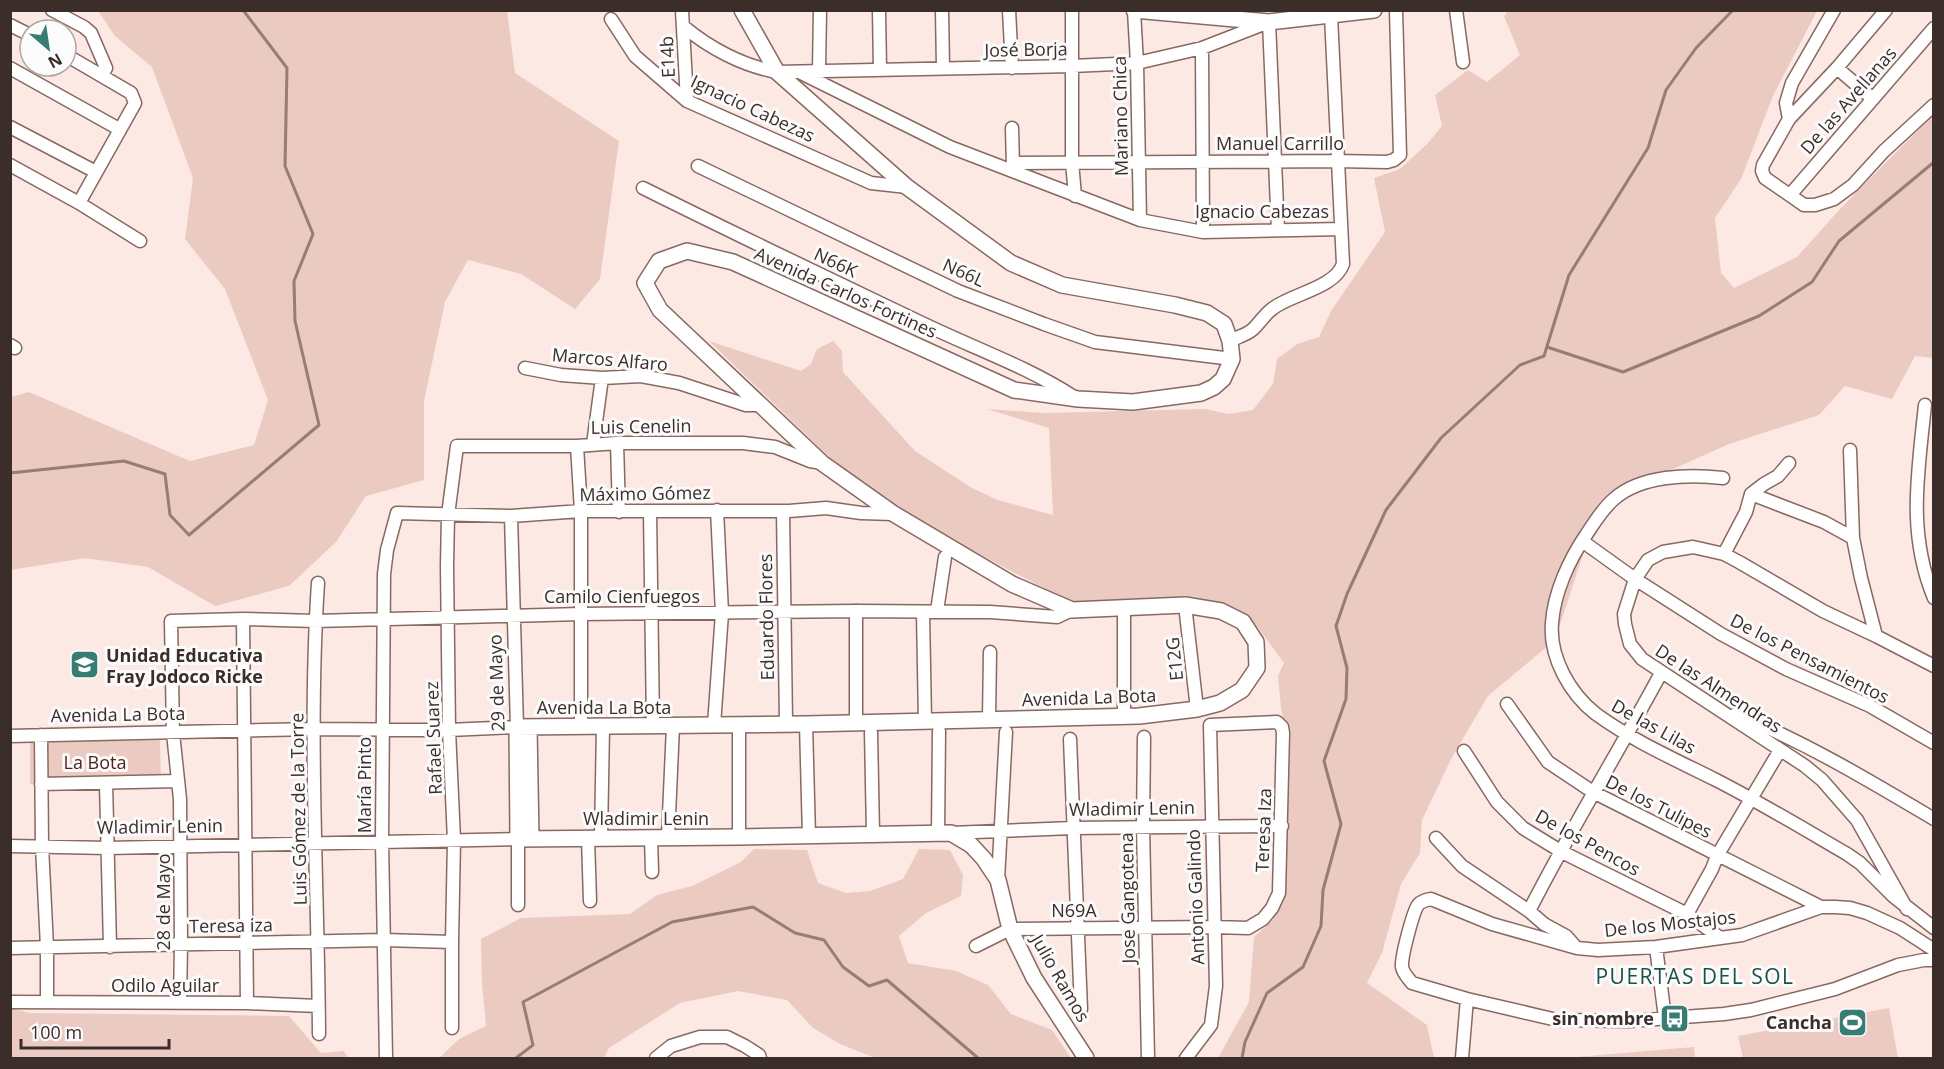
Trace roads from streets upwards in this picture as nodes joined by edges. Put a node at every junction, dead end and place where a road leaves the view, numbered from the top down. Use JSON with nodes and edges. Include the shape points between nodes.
{"nodes":[{"id":1,"x":52,"y":10,"type":"edge"},
{"id":2,"x":682,"y":10,"type":"edge"},
{"id":3,"x":742,"y":10,"type":"edge"},
{"id":4,"x":820,"y":10,"type":"edge"},
{"id":5,"x":879,"y":10,"type":"edge"},
{"id":6,"x":942,"y":10,"type":"edge"},
{"id":7,"x":1009,"y":10,"type":"edge"},
{"id":8,"x":1072,"y":10,"type":"edge"},
{"id":9,"x":1134,"y":10,"type":"edge"},
{"id":10,"x":1374,"y":10,"type":"edge"},
{"id":11,"x":1396,"y":10,"type":"edge"},
{"id":12,"x":1456,"y":10,"type":"edge"},
{"id":13,"x":1834,"y":10,"type":"edge"},
{"id":14,"x":1886,"y":10,"type":"edge"},
{"id":15,"x":1153,"y":11,"type":"edge"},
{"id":16,"x":1357,"y":12,"type":"edge"},
{"id":17,"x":1214,"y":15,"type":"edge"},
{"id":18,"x":1331,"y":16,"type":"junction"},
{"id":19,"x":1278,"y":18,"type":"edge"},
{"id":20,"x":611,"y":19,"type":"dead end"},
{"id":21,"x":683,"y":26,"type":"junction"},
{"id":22,"x":1934,"y":28,"type":"edge"},
{"id":23,"x":1202,"y":48,"type":"junction"},
{"id":24,"x":78,"y":62,"type":"edge"},
{"id":25,"x":1463,"y":62,"type":"dead end"},
{"id":26,"x":1137,"y":63,"type":"junction"},
{"id":27,"x":1072,"y":66,"type":"junction"},
{"id":28,"x":10,"y":68,"type":"edge"},
{"id":29,"x":942,"y":68,"type":"junction"},
{"id":30,"x":1012,"y":68,"type":"junction"},
{"id":31,"x":1837,"y":68,"type":"junction"},
{"id":32,"x":819,"y":70,"type":"junction"},
{"id":33,"x":880,"y":70,"type":"junction"},
{"id":34,"x":798,"y":71,"type":"junction"},
{"id":35,"x":777,"y":72,"type":"junction"},
{"id":36,"x":102,"y":75,"type":"junction"},
{"id":37,"x":1873,"y":99,"type":"junction"},
{"id":38,"x":687,"y":101,"type":"junction"},
{"id":39,"x":1934,"y":105,"type":"edge"},
{"id":40,"x":1789,"y":119,"type":"junction"},
{"id":41,"x":10,"y":127,"type":"edge"},
{"id":42,"x":1012,"y":128,"type":"dead end"},
{"id":43,"x":119,"y":129,"type":"junction"},
{"id":44,"x":1337,"y":160,"type":"junction"},
{"id":45,"x":1139,"y":161,"type":"junction"},
{"id":46,"x":1203,"y":161,"type":"junction"},
{"id":47,"x":1072,"y":162,"type":"junction"},
{"id":48,"x":1274,"y":162,"type":"junction"},
{"id":49,"x":10,"y":165,"type":"edge"},
{"id":50,"x":698,"y":166,"type":"dead end"},
{"id":51,"x":1013,"y":168,"type":"junction"},
{"id":52,"x":96,"y":172,"type":"junction"},
{"id":53,"x":643,"y":188,"type":"dead end"},
{"id":54,"x":908,"y":188,"type":"junction"},
{"id":55,"x":1790,"y":195,"type":"junction"},
{"id":56,"x":1075,"y":196,"type":"junction"},
{"id":57,"x":79,"y":203,"type":"junction"},
{"id":58,"x":1140,"y":220,"type":"junction"},
{"id":59,"x":1341,"y":229,"type":"junction"},
{"id":60,"x":1278,"y":230,"type":"junction"},
{"id":61,"x":1203,"y":232,"type":"junction"},
{"id":62,"x":140,"y":241,"type":"dead end"},
{"id":63,"x":1230,"y":341,"type":"junction"},
{"id":64,"x":1232,"y":360,"type":"junction"},
{"id":65,"x":525,"y":368,"type":"dead end"},
{"id":66,"x":603,"y":378,"type":"junction"},
{"id":67,"x":1078,"y":399,"type":"junction"},
{"id":68,"x":761,"y":405,"type":"junction"},
{"id":69,"x":1925,"y":405,"type":"dead end"},
{"id":70,"x":616,"y":443,"type":"junction"},
{"id":71,"x":593,"y":444,"type":"junction"},
{"id":72,"x":457,"y":446,"type":"joint"},
{"id":73,"x":577,"y":446,"type":"junction"},
{"id":74,"x":1850,"y":450,"type":"dead end"},
{"id":75,"x":822,"y":463,"type":"junction"},
{"id":76,"x":1789,"y":464,"type":"dead end"},
{"id":77,"x":1723,"y":478,"type":"dead end"},
{"id":78,"x":1752,"y":494,"type":"junction"},
{"id":79,"x":717,"y":510,"type":"junction"},
{"id":80,"x":783,"y":511,"type":"junction"},
{"id":81,"x":580,"y":512,"type":"junction"},
{"id":82,"x":619,"y":512,"type":"junction"},
{"id":83,"x":650,"y":512,"type":"junction"},
{"id":84,"x":397,"y":513,"type":"joint"},
{"id":85,"x":894,"y":514,"type":"junction"},
{"id":86,"x":448,"y":515,"type":"junction"},
{"id":87,"x":511,"y":516,"type":"junction"},
{"id":88,"x":1853,"y":538,"type":"junction"},
{"id":89,"x":1582,"y":541,"type":"junction"},
{"id":90,"x":1724,"y":555,"type":"junction"},
{"id":91,"x":945,"y":557,"type":"dead end"},
{"id":92,"x":1635,"y":579,"type":"junction"},
{"id":93,"x":318,"y":583,"type":"dead end"},
{"id":94,"x":1934,"y":598,"type":"edge"},
{"id":95,"x":1185,"y":605,"type":"junction"},
{"id":96,"x":1124,"y":608,"type":"junction"},
{"id":97,"x":1072,"y":610,"type":"junction"},
{"id":98,"x":856,"y":611,"type":"junction"},
{"id":99,"x":937,"y":611,"type":"junction"},
{"id":100,"x":923,"y":612,"type":"junction"},
{"id":101,"x":652,"y":613,"type":"junction"},
{"id":102,"x":722,"y":613,"type":"junction"},
{"id":103,"x":784,"y":613,"type":"junction"},
{"id":104,"x":581,"y":614,"type":"junction"},
{"id":105,"x":514,"y":615,"type":"junction"},
{"id":106,"x":448,"y":616,"type":"junction"},
{"id":107,"x":243,"y":619,"type":"junction"},
{"id":108,"x":384,"y":619,"type":"junction"},
{"id":109,"x":171,"y":621,"type":"joint"},
{"id":110,"x":315,"y":621,"type":"junction"},
{"id":111,"x":1876,"y":636,"type":"junction"},
{"id":112,"x":990,"y":652,"type":"dead end"},
{"id":113,"x":1934,"y":666,"type":"edge"},
{"id":114,"x":1661,"y":673,"type":"junction"},
{"id":115,"x":1507,"y":704,"type":"dead end"},
{"id":116,"x":1713,"y":705,"type":"junction"},
{"id":117,"x":1197,"y":709,"type":"junction"},
{"id":118,"x":1124,"y":717,"type":"junction"},
{"id":119,"x":989,"y":720,"type":"junction"},
{"id":120,"x":925,"y":721,"type":"junction"},
{"id":121,"x":856,"y":722,"type":"junction"},
{"id":122,"x":786,"y":723,"type":"junction"},
{"id":123,"x":806,"y":724,"type":"junction"},
{"id":124,"x":714,"y":725,"type":"junction"},
{"id":125,"x":739,"y":725,"type":"junction"},
{"id":126,"x":1210,"y":725,"type":"joint"},
{"id":127,"x":653,"y":726,"type":"junction"},
{"id":128,"x":673,"y":726,"type":"junction"},
{"id":129,"x":524,"y":727,"type":"junction"},
{"id":130,"x":581,"y":727,"type":"junction"},
{"id":131,"x":603,"y":727,"type":"junction"},
{"id":132,"x":313,"y":729,"type":"junction"},
{"id":133,"x":244,"y":730,"type":"junction"},
{"id":134,"x":382,"y":730,"type":"junction"},
{"id":135,"x":449,"y":730,"type":"junction"},
{"id":136,"x":939,"y":731,"type":"dead end"},
{"id":137,"x":872,"y":732,"type":"dead end"},
{"id":138,"x":1005,"y":732,"type":"dead end"},
{"id":139,"x":173,"y":733,"type":"junction"},
{"id":140,"x":41,"y":735,"type":"junction"},
{"id":141,"x":1628,"y":735,"type":"junction"},
{"id":142,"x":10,"y":736,"type":"edge"},
{"id":143,"x":1144,"y":737,"type":"dead end"},
{"id":144,"x":1070,"y":738,"type":"dead end"},
{"id":145,"x":1934,"y":743,"type":"edge"},
{"id":146,"x":1780,"y":750,"type":"junction"},
{"id":147,"x":1464,"y":752,"type":"dead end"},
{"id":148,"x":178,"y":780,"type":"junction"},
{"id":149,"x":106,"y":783,"type":"junction"},
{"id":150,"x":41,"y":784,"type":"junction"},
{"id":151,"x":1593,"y":792,"type":"junction"},
{"id":152,"x":1752,"y":799,"type":"junction"},
{"id":153,"x":1934,"y":819,"type":"edge"},
{"id":154,"x":1211,"y":826,"type":"junction"},
{"id":155,"x":1282,"y":826,"type":"junction"},
{"id":156,"x":1143,"y":827,"type":"junction"},
{"id":157,"x":1073,"y":828,"type":"junction"},
{"id":158,"x":1000,"y":831,"type":"junction"},
{"id":159,"x":944,"y":833,"type":"junction"},
{"id":160,"x":873,"y":834,"type":"junction"},
{"id":161,"x":809,"y":836,"type":"junction"},
{"id":162,"x":651,"y":837,"type":"junction"},
{"id":163,"x":668,"y":837,"type":"junction"},
{"id":164,"x":739,"y":837,"type":"junction"},
{"id":165,"x":594,"y":838,"type":"junction"},
{"id":166,"x":1436,"y":838,"type":"dead end"},
{"id":167,"x":454,"y":840,"type":"junction"},
{"id":168,"x":382,"y":841,"type":"junction"},
{"id":169,"x":315,"y":842,"type":"junction"},
{"id":170,"x":522,"y":842,"type":"junction"},
{"id":171,"x":245,"y":843,"type":"junction"},
{"id":172,"x":180,"y":845,"type":"junction"},
{"id":173,"x":10,"y":846,"type":"edge"},
{"id":174,"x":42,"y":846,"type":"junction"},
{"id":175,"x":108,"y":848,"type":"junction"},
{"id":176,"x":1562,"y":852,"type":"junction"},
{"id":177,"x":1717,"y":856,"type":"junction"},
{"id":178,"x":652,"y":872,"type":"dead end"},
{"id":179,"x":998,"y":880,"type":"junction"},
{"id":180,"x":590,"y":901,"type":"dead end"},
{"id":181,"x":518,"y":905,"type":"dead end"},
{"id":182,"x":1821,"y":907,"type":"junction"},
{"id":183,"x":1907,"y":909,"type":"junction"},
{"id":184,"x":1529,"y":911,"type":"junction"},
{"id":185,"x":1687,"y":914,"type":"junction"},
{"id":186,"x":1147,"y":927,"type":"junction"},
{"id":187,"x":1213,"y":927,"type":"junction"},
{"id":188,"x":1010,"y":928,"type":"junction"},
{"id":189,"x":1077,"y":928,"type":"junction"},
{"id":190,"x":1248,"y":928,"type":"joint"},
{"id":191,"x":1934,"y":928,"type":"edge"},
{"id":192,"x":1719,"y":937,"type":"junction"},
{"id":193,"x":384,"y":940,"type":"junction"},
{"id":194,"x":319,"y":942,"type":"junction"},
{"id":195,"x":452,"y":942,"type":"junction"},
{"id":196,"x":247,"y":943,"type":"junction"},
{"id":197,"x":181,"y":944,"type":"junction"},
{"id":198,"x":976,"y":946,"type":"dead end"},
{"id":199,"x":47,"y":947,"type":"junction"},
{"id":200,"x":110,"y":947,"type":"junction"},
{"id":201,"x":1656,"y":947,"type":"junction"},
{"id":202,"x":10,"y":948,"type":"edge"},
{"id":203,"x":1577,"y":948,"type":"junction"},
{"id":204,"x":1934,"y":950,"type":"edge"},
{"id":205,"x":1934,"y":960,"type":"edge"},
{"id":206,"x":1467,"y":999,"type":"junction"},
{"id":207,"x":10,"y":1002,"type":"edge"},
{"id":208,"x":46,"y":1002,"type":"junction"},
{"id":209,"x":180,"y":1003,"type":"junction"},
{"id":210,"x":247,"y":1003,"type":"junction"},
{"id":211,"x":318,"y":1006,"type":"junction"},
{"id":212,"x":1081,"y":1009,"type":"dead end"},
{"id":213,"x":1665,"y":1018,"type":"junction"},
{"id":214,"x":452,"y":1028,"type":"dead end"},
{"id":215,"x":319,"y":1034,"type":"dead end"},
{"id":216,"x":386,"y":1059,"type":"edge"},
{"id":217,"x":656,"y":1059,"type":"edge"},
{"id":218,"x":760,"y":1059,"type":"edge"},
{"id":219,"x":1086,"y":1059,"type":"edge"},
{"id":220,"x":1148,"y":1059,"type":"edge"},
{"id":221,"x":1186,"y":1059,"type":"edge"},
{"id":222,"x":1462,"y":1059,"type":"edge"}],
"edges":[{"from":1,"to":36,"type":"street","via":[[91,33],[106,68]]},
{"from":2,"to":21,"type":"street","name":"E14b"},
{"from":3,"to":35,"type":"street"},
{"from":4,"to":32,"type":"street"},
{"from":5,"to":33,"type":"street"},
{"from":6,"to":29,"type":"street"},
{"from":7,"to":30,"type":"street"},
{"from":8,"to":27,"type":"street"},
{"from":9,"to":15,"type":"street"},
{"from":9,"to":26,"type":"street","name":"Mariano Chica"},
{"from":10,"to":16,"type":"street"},
{"from":11,"to":44,"type":"street","name":"Manuel Carrillo","via":[[1400,155],[1387,162]]},
{"from":12,"to":25,"type":"street"},
{"from":13,"to":40,"type":"street","via":[[1792,83],[1786,103]]},
{"from":14,"to":31,"type":"street"},
{"from":15,"to":17,"type":"street"},
{"from":16,"to":18,"type":"street"},
{"from":17,"to":19,"type":"street"},
{"from":18,"to":19,"type":"street"},
{"from":18,"to":44,"type":"street"},
{"from":19,"to":23,"type":"street","name":"José Borja"},
{"from":19,"to":48,"type":"street"},
{"from":20,"to":38,"type":"street","name":"Ignacio Cabezas","via":[[636,56]]},
{"from":21,"to":35,"type":"street","via":[[724,53]]},
{"from":21,"to":38,"type":"street","name":"E14b"},
{"from":22,"to":37,"type":"street","name":"De las Avellanas"},
{"from":23,"to":26,"type":"street","name":"José Borja"},
{"from":23,"to":46,"type":"street"},
{"from":24,"to":36,"type":"street"},
{"from":26,"to":27,"type":"street","name":"José Borja"},
{"from":26,"to":45,"type":"street","name":"Mariano Chica"},
{"from":27,"to":30,"type":"street","name":"José Borja"},
{"from":27,"to":47,"type":"street"},
{"from":28,"to":43,"type":"street"},
{"from":29,"to":30,"type":"street","name":"José Borja"},
{"from":29,"to":33,"type":"street","name":"José Borja"},
{"from":31,"to":37,"type":"street"},
{"from":31,"to":40,"type":"street"},
{"from":32,"to":33,"type":"street","name":"José Borja"},
{"from":32,"to":34,"type":"street","name":"José Borja"},
{"from":34,"to":35,"type":"street","name":"José Borja"},
{"from":34,"to":51,"type":"street","name":"Manuel Carrillo","via":[[950,147]]},
{"from":35,"to":54,"type":"street"},
{"from":36,"to":43,"type":"street","via":[[134,97],[135,103]]},
{"from":37,"to":55,"type":"street","name":"De las Avellanas"},
{"from":38,"to":54,"type":"street","name":"Ignacio Cabezas","via":[[872,183]]},
{"from":39,"to":55,"type":"street","via":[[1834,199],[1804,205]]},
{"from":40,"to":55,"type":"street","via":[[1762,171],[1772,184]]},
{"from":41,"to":52,"type":"street"},
{"from":42,"to":51,"type":"street"},
{"from":43,"to":52,"type":"street"},
{"from":44,"to":48,"type":"street","name":"Manuel Carrillo"},
{"from":44,"to":59,"type":"street"},
{"from":45,"to":46,"type":"street","name":"Manuel Carrillo"},
{"from":45,"to":47,"type":"street","name":"Manuel Carrillo"},
{"from":45,"to":58,"type":"street","name":"Mariano Chica"},
{"from":46,"to":48,"type":"street","name":"Manuel Carrillo"},
{"from":46,"to":61,"type":"street"},
{"from":47,"to":51,"type":"street","name":"Manuel Carrillo"},
{"from":47,"to":56,"type":"street"},
{"from":48,"to":60,"type":"street"},
{"from":49,"to":57,"type":"street"},
{"from":50,"to":64,"type":"street","name":"N66L","via":[[958,291],[1044,324],[1095,342]]},
{"from":51,"to":56,"type":"street","name":"Ignacio Cabezas"},
{"from":52,"to":57,"type":"street"},
{"from":53,"to":67,"type":"street","name":"N66K","via":[[1046,379]]},
{"from":54,"to":63,"type":"street","via":[[1011,263],[1062,285],[1207,313],[1224,324]]},
{"from":56,"to":58,"type":"street","name":"Ignacio Cabezas"},
{"from":57,"to":62,"type":"street"},
{"from":58,"to":61,"type":"street","name":"Ignacio Cabezas"},
{"from":59,"to":60,"type":"street","name":"Ignacio Cabezas"},
{"from":59,"to":63,"type":"street","via":[[1341,271],[1330,281],[1272,309],[1250,332]]},
{"from":60,"to":61,"type":"street","name":"Ignacio Cabezas"},
{"from":63,"to":64,"type":"street"},
{"from":64,"to":67,"type":"street","name":"Avenida Carlos Fortines","via":[[1223,379],[1202,393],[1132,402]]},
{"from":65,"to":66,"type":"street","name":"Marcos Alfaro"},
{"from":66,"to":68,"type":"street","name":"Marcos Alfaro","via":[[641,376],[746,405]]},
{"from":66,"to":71,"type":"street"},
{"from":67,"to":68,"type":"street","name":"Avenida Carlos Fortines","via":[[1014,390],[733,262],[687,251],[659,261],[645,284],[660,310]]},
{"from":68,"to":75,"type":"street","name":"Avenida Carlos Fortines"},
{"from":69,"to":94,"type":"street","via":[[1915,492],[1919,552]]},
{"from":70,"to":71,"type":"street","name":"Luis Cenelin"},
{"from":70,"to":75,"type":"street","name":"Luis Cenelin","via":[[743,443],[776,447]]},
{"from":70,"to":82,"type":"street"},
{"from":71,"to":73,"type":"street","name":"Luis Cenelin"},
{"from":72,"to":73,"type":"street","name":"Luis Cenelin"},
{"from":72,"to":86,"type":"street","name":"Rafael Suarez"},
{"from":73,"to":81,"type":"street"},
{"from":74,"to":88,"type":"street"},
{"from":75,"to":85,"type":"street","name":"Avenida Carlos Fortines"},
{"from":76,"to":78,"type":"street"},
{"from":77,"to":89,"type":"street","name":"De las Lilas","via":[[1677,477],[1627,490],[1614,499]]},
{"from":78,"to":88,"type":"street","via":[[1824,522]]},
{"from":78,"to":90,"type":"street"},
{"from":79,"to":80,"type":"street","name":"Máximo Gómez"},
{"from":79,"to":83,"type":"street","name":"Máximo Gómez"},
{"from":79,"to":102,"type":"street"},
{"from":80,"to":85,"type":"street","name":"Máximo Gómez","via":[[826,508]]},
{"from":80,"to":103,"type":"street","name":"Eduardo Flores"},
{"from":81,"to":82,"type":"street","name":"Máximo Gómez"},
{"from":81,"to":87,"type":"street","name":"Máximo Gómez"},
{"from":81,"to":104,"type":"street"},
{"from":82,"to":83,"type":"street","name":"Máximo Gómez"},
{"from":83,"to":101,"type":"street"},
{"from":84,"to":86,"type":"street","name":"Máximo Gómez"},
{"from":84,"to":108,"type":"street","name":"María Pinto","via":[[384,574]]},
{"from":85,"to":97,"type":"street","name":"Avenida Carlos Fortines","via":[[1012,584]]},
{"from":86,"to":87,"type":"street","name":"Máximo Gómez"},
{"from":86,"to":106,"type":"street","name":"Rafael Suarez"},
{"from":87,"to":105,"type":"street","name":"29 de Mayo"},
{"from":88,"to":111,"type":"street"},
{"from":89,"to":92,"type":"street","name":"De los Pensamientos"},
{"from":89,"to":141,"type":"street","name":"De las Lilas","via":[[1564,576],[1555,606],[1551,624],[1554,649],[1565,679],[1580,698]]},
{"from":90,"to":92,"type":"street","name":"De las Almendras","via":[[1693,547],[1663,552],[1648,560]]},
{"from":90,"to":111,"type":"street","name":"De las Almendras"},
{"from":91,"to":99,"type":"street"},
{"from":92,"to":114,"type":"street","name":"De las Almendras","via":[[1624,614],[1627,637],[1635,653]]},
{"from":92,"to":145,"type":"street","name":"De los Pensamientos","via":[[1721,634],[1786,669],[1870,706]]},
{"from":93,"to":110,"type":"street","name":"Luis Gómez de la Torre"},
{"from":95,"to":96,"type":"street","name":"Avenida Carlos Fortines"},
{"from":95,"to":117,"type":"street","name":"E12G"},
{"from":95,"to":117,"type":"street","name":"Avenida Carlos Fortines","via":[[1221,611],[1243,622],[1256,642],[1257,669],[1242,690],[1220,703]]},
{"from":96,"to":97,"type":"street","name":"Avenida Carlos Fortines"},
{"from":96,"to":118,"type":"street"},
{"from":97,"to":99,"type":"street","name":"Camilo Cienfuegos","via":[[1057,617]]},
{"from":98,"to":100,"type":"street","name":"Camilo Cienfuegos"},
{"from":98,"to":103,"type":"street","name":"Camilo Cienfuegos"},
{"from":98,"to":121,"type":"street"},
{"from":99,"to":100,"type":"street","name":"Camilo Cienfuegos"},
{"from":100,"to":120,"type":"street"},
{"from":101,"to":102,"type":"street","name":"Camilo Cienfuegos"},
{"from":101,"to":104,"type":"street","name":"Camilo Cienfuegos"},
{"from":101,"to":127,"type":"street"},
{"from":102,"to":103,"type":"street","name":"Camilo Cienfuegos"},
{"from":102,"to":124,"type":"street"},
{"from":103,"to":122,"type":"street","name":"Eduardo Flores"},
{"from":104,"to":105,"type":"street","name":"Camilo Cienfuegos"},
{"from":104,"to":130,"type":"street"},
{"from":105,"to":106,"type":"street","name":"Camilo Cienfuegos"},
{"from":105,"to":129,"type":"street","name":"29 de Mayo"},
{"from":106,"to":108,"type":"street","name":"Camilo Cienfuegos"},
{"from":106,"to":135,"type":"street","name":"Rafael Suarez"},
{"from":107,"to":109,"type":"street","name":"Camilo Cienfuegos"},
{"from":107,"to":110,"type":"street","name":"Camilo Cienfuegos"},
{"from":107,"to":133,"type":"street"},
{"from":108,"to":110,"type":"street","name":"Camilo Cienfuegos"},
{"from":108,"to":134,"type":"street","name":"María Pinto"},
{"from":109,"to":139,"type":"street","name":"28 de Mayo"},
{"from":110,"to":132,"type":"street","name":"Luis Gómez de la Torre"},
{"from":111,"to":113,"type":"street","name":"De las Almendras"},
{"from":112,"to":119,"type":"street"},
{"from":114,"to":116,"type":"street","name":"De las Almendras"},
{"from":114,"to":141,"type":"street"},
{"from":115,"to":151,"type":"street","name":"De los Tulipes","via":[[1548,762]]},
{"from":116,"to":146,"type":"street","name":"De las Almendras"},
{"from":116,"to":153,"type":"street","via":[[1757,722],[1856,773]]},
{"from":117,"to":118,"type":"street","name":"Avenida La Bota"},
{"from":118,"to":119,"type":"street","name":"Avenida La Bota"},
{"from":119,"to":120,"type":"street","name":"Avenida La Bota"},
{"from":120,"to":121,"type":"street","name":"Avenida La Bota"},
{"from":121,"to":123,"type":"street","name":"Avenida La Bota"},
{"from":122,"to":123,"type":"street","name":"Avenida La Bota"},
{"from":122,"to":125,"type":"street","name":"Avenida La Bota"},
{"from":123,"to":161,"type":"street"},
{"from":124,"to":125,"type":"street","name":"Avenida La Bota"},
{"from":124,"to":128,"type":"street","name":"Avenida La Bota"},
{"from":125,"to":164,"type":"street"},
{"from":126,"to":154,"type":"street","name":"Antonio Galindo"},
{"from":126,"to":155,"type":"street","name":"Teresa Iza","via":[[1276,722],[1282,727]]},
{"from":127,"to":128,"type":"street","name":"Avenida La Bota"},
{"from":127,"to":131,"type":"street","name":"Avenida La Bota"},
{"from":128,"to":163,"type":"street"},
{"from":129,"to":130,"type":"street","name":"Avenida La Bota"},
{"from":129,"to":135,"type":"street","name":"Avenida La Bota"},
{"from":129,"to":170,"type":"street","name":"29 de Mayo"},
{"from":130,"to":131,"type":"street","name":"Avenida La Bota"},
{"from":131,"to":165,"type":"street"},
{"from":132,"to":133,"type":"street","name":"Avenida La Bota"},
{"from":132,"to":134,"type":"street","name":"Avenida La Bota"},
{"from":132,"to":169,"type":"street","name":"Luis Gómez de la Torre"},
{"from":133,"to":139,"type":"street","name":"Avenida La Bota"},
{"from":133,"to":171,"type":"street"},
{"from":134,"to":135,"type":"street","name":"Avenida La Bota"},
{"from":134,"to":168,"type":"street","name":"María Pinto"},
{"from":135,"to":167,"type":"street","name":"Rafael Suarez"},
{"from":136,"to":159,"type":"street"},
{"from":137,"to":160,"type":"street"},
{"from":138,"to":158,"type":"street","name":"Julio Ramos"},
{"from":139,"to":140,"type":"street","name":"Avenida La Bota"},
{"from":139,"to":148,"type":"street","name":"28 de Mayo"},
{"from":140,"to":142,"type":"street","name":"Avenida La Bota"},
{"from":140,"to":150,"type":"street"},
{"from":141,"to":151,"type":"street"},
{"from":141,"to":152,"type":"street","name":"De las Lilas"},
{"from":143,"to":156,"type":"street","name":"Jose Gangotena"},
{"from":144,"to":157,"type":"street"},
{"from":146,"to":152,"type":"street"},
{"from":146,"to":183,"type":"street","name":"De las Almendras","via":[[1822,780],[1847,806]]},
{"from":147,"to":176,"type":"street","name":"De los Pencos","via":[[1497,802],[1523,828]]},
{"from":148,"to":149,"type":"street"},
{"from":148,"to":172,"type":"street","name":"28 de Mayo"},
{"from":149,"to":150,"type":"street"},
{"from":149,"to":175,"type":"street"},
{"from":150,"to":174,"type":"street"},
{"from":151,"to":176,"type":"street"},
{"from":151,"to":177,"type":"street","name":"De los Tulipes"},
{"from":152,"to":177,"type":"street"},
{"from":152,"to":183,"type":"street","name":"De las Lilas","via":[[1860,863]]},
{"from":154,"to":155,"type":"street","name":"Wladimir Lenin"},
{"from":154,"to":156,"type":"street","name":"Wladimir Lenin"},
{"from":154,"to":187,"type":"street","name":"Antonio Galindo"},
{"from":155,"to":190,"type":"street","name":"Teresa Iza","via":[[1279,892],[1263,919]]},
{"from":156,"to":157,"type":"street","name":"Wladimir Lenin"},
{"from":156,"to":186,"type":"street","name":"Jose Gangotena"},
{"from":157,"to":158,"type":"street","name":"Wladimir Lenin"},
{"from":157,"to":189,"type":"street"},
{"from":158,"to":159,"type":"street","name":"Wladimir Lenin"},
{"from":158,"to":179,"type":"street","name":"Julio Ramos"},
{"from":159,"to":160,"type":"street","name":"Wladimir Lenin"},
{"from":159,"to":179,"type":"street","name":"Julio Ramos","via":[[971,845]]},
{"from":160,"to":161,"type":"street","name":"Wladimir Lenin"},
{"from":161,"to":164,"type":"street","name":"Wladimir Lenin"},
{"from":162,"to":163,"type":"street","name":"Wladimir Lenin"},
{"from":162,"to":165,"type":"street","name":"Wladimir Lenin"},
{"from":162,"to":178,"type":"street"},
{"from":163,"to":164,"type":"street","name":"Wladimir Lenin"},
{"from":165,"to":170,"type":"street","name":"Wladimir Lenin"},
{"from":165,"to":180,"type":"street"},
{"from":166,"to":184,"type":"street","via":[[1462,866]]},
{"from":167,"to":168,"type":"street","name":"Wladimir Lenin"},
{"from":167,"to":170,"type":"street","name":"Wladimir Lenin"},
{"from":167,"to":195,"type":"street","name":"Rafael Suarez"},
{"from":168,"to":169,"type":"street","name":"Wladimir Lenin"},
{"from":168,"to":193,"type":"street","name":"María Pinto"},
{"from":169,"to":171,"type":"street","name":"Wladimir Lenin"},
{"from":169,"to":194,"type":"street","name":"Luis Gómez de la Torre"},
{"from":170,"to":181,"type":"street","name":"29 de Mayo"},
{"from":171,"to":172,"type":"street","name":"Wladimir Lenin"},
{"from":171,"to":196,"type":"street"},
{"from":172,"to":175,"type":"street","name":"Wladimir Lenin"},
{"from":172,"to":197,"type":"street","name":"28 de Mayo"},
{"from":173,"to":174,"type":"street","name":"Wladimir Lenin"},
{"from":174,"to":175,"type":"street","name":"Wladimir Lenin"},
{"from":174,"to":199,"type":"street"},
{"from":175,"to":200,"type":"street"},
{"from":176,"to":184,"type":"street"},
{"from":176,"to":185,"type":"street","name":"De los Pencos"},
{"from":177,"to":182,"type":"street","name":"De los Tulipes"},
{"from":177,"to":185,"type":"street"},
{"from":179,"to":188,"type":"street","name":"Julio Ramos"},
{"from":182,"to":192,"type":"street","name":"De los Mostajos","via":[[1742,935]]},
{"from":182,"to":204,"type":"street","name":"De los Mostajos","via":[[1867,913]]},
{"from":183,"to":191,"type":"street","name":"De las Lilas"},
{"from":184,"to":203,"type":"street"},
{"from":185,"to":192,"type":"street","name":"De los Pencos"},
{"from":186,"to":187,"type":"street","name":"N69A"},
{"from":186,"to":189,"type":"street","name":"N69A"},
{"from":186,"to":220,"type":"street","name":"Jose Gangotena"},
{"from":187,"to":190,"type":"street","name":"N69A"},
{"from":187,"to":221,"type":"street","name":"Antonio Galindo","via":[[1216,986],[1211,1025]]},
{"from":188,"to":189,"type":"street","name":"N69A"},
{"from":188,"to":198,"type":"street","name":"N69A"},
{"from":188,"to":219,"type":"street","name":"Julio Ramos","via":[[1034,978]]},
{"from":189,"to":212,"type":"street"},
{"from":192,"to":201,"type":"street","name":"De los Mostajos"},
{"from":193,"to":194,"type":"street","name":"Teresa iza"},
{"from":193,"to":195,"type":"street","name":"Teresa iza"},
{"from":193,"to":216,"type":"street","name":"María Pinto"},
{"from":194,"to":196,"type":"street","name":"Teresa iza"},
{"from":194,"to":211,"type":"street","name":"Luis Gómez de la Torre"},
{"from":195,"to":214,"type":"street","name":"Rafael Suarez"},
{"from":196,"to":197,"type":"street","name":"Teresa iza"},
{"from":196,"to":210,"type":"street"},
{"from":197,"to":200,"type":"street","name":"Teresa iza"},
{"from":197,"to":209,"type":"street","name":"28 de Mayo"},
{"from":199,"to":200,"type":"street","name":"Teresa iza"},
{"from":199,"to":202,"type":"street","name":"Teresa iza"},
{"from":199,"to":208,"type":"street"},
{"from":201,"to":203,"type":"street","name":"De los Mostajos"},
{"from":201,"to":213,"type":"street"},
{"from":203,"to":206,"type":"street","name":"De los Mostajos","via":[[1425,900],[1418,906],[1407,937],[1402,966],[1406,976],[1412,983]]},
{"from":205,"to":213,"type":"street","via":[[1898,966],[1835,989],[1751,1010]]},
{"from":206,"to":213,"type":"street","via":[[1557,1020]]},
{"from":206,"to":222,"type":"street"},
{"from":207,"to":208,"type":"street","name":"Odilo Aguilar"},
{"from":208,"to":209,"type":"street","name":"Odilo Aguilar"},
{"from":209,"to":210,"type":"street","name":"Odilo Aguilar"},
{"from":210,"to":211,"type":"street","name":"Odilo Aguilar"},
{"from":211,"to":215,"type":"street","name":"Luis Gómez de la Torre"},
{"from":217,"to":218,"type":"street","via":[[671,1046],[700,1036],[727,1037]]}]}
